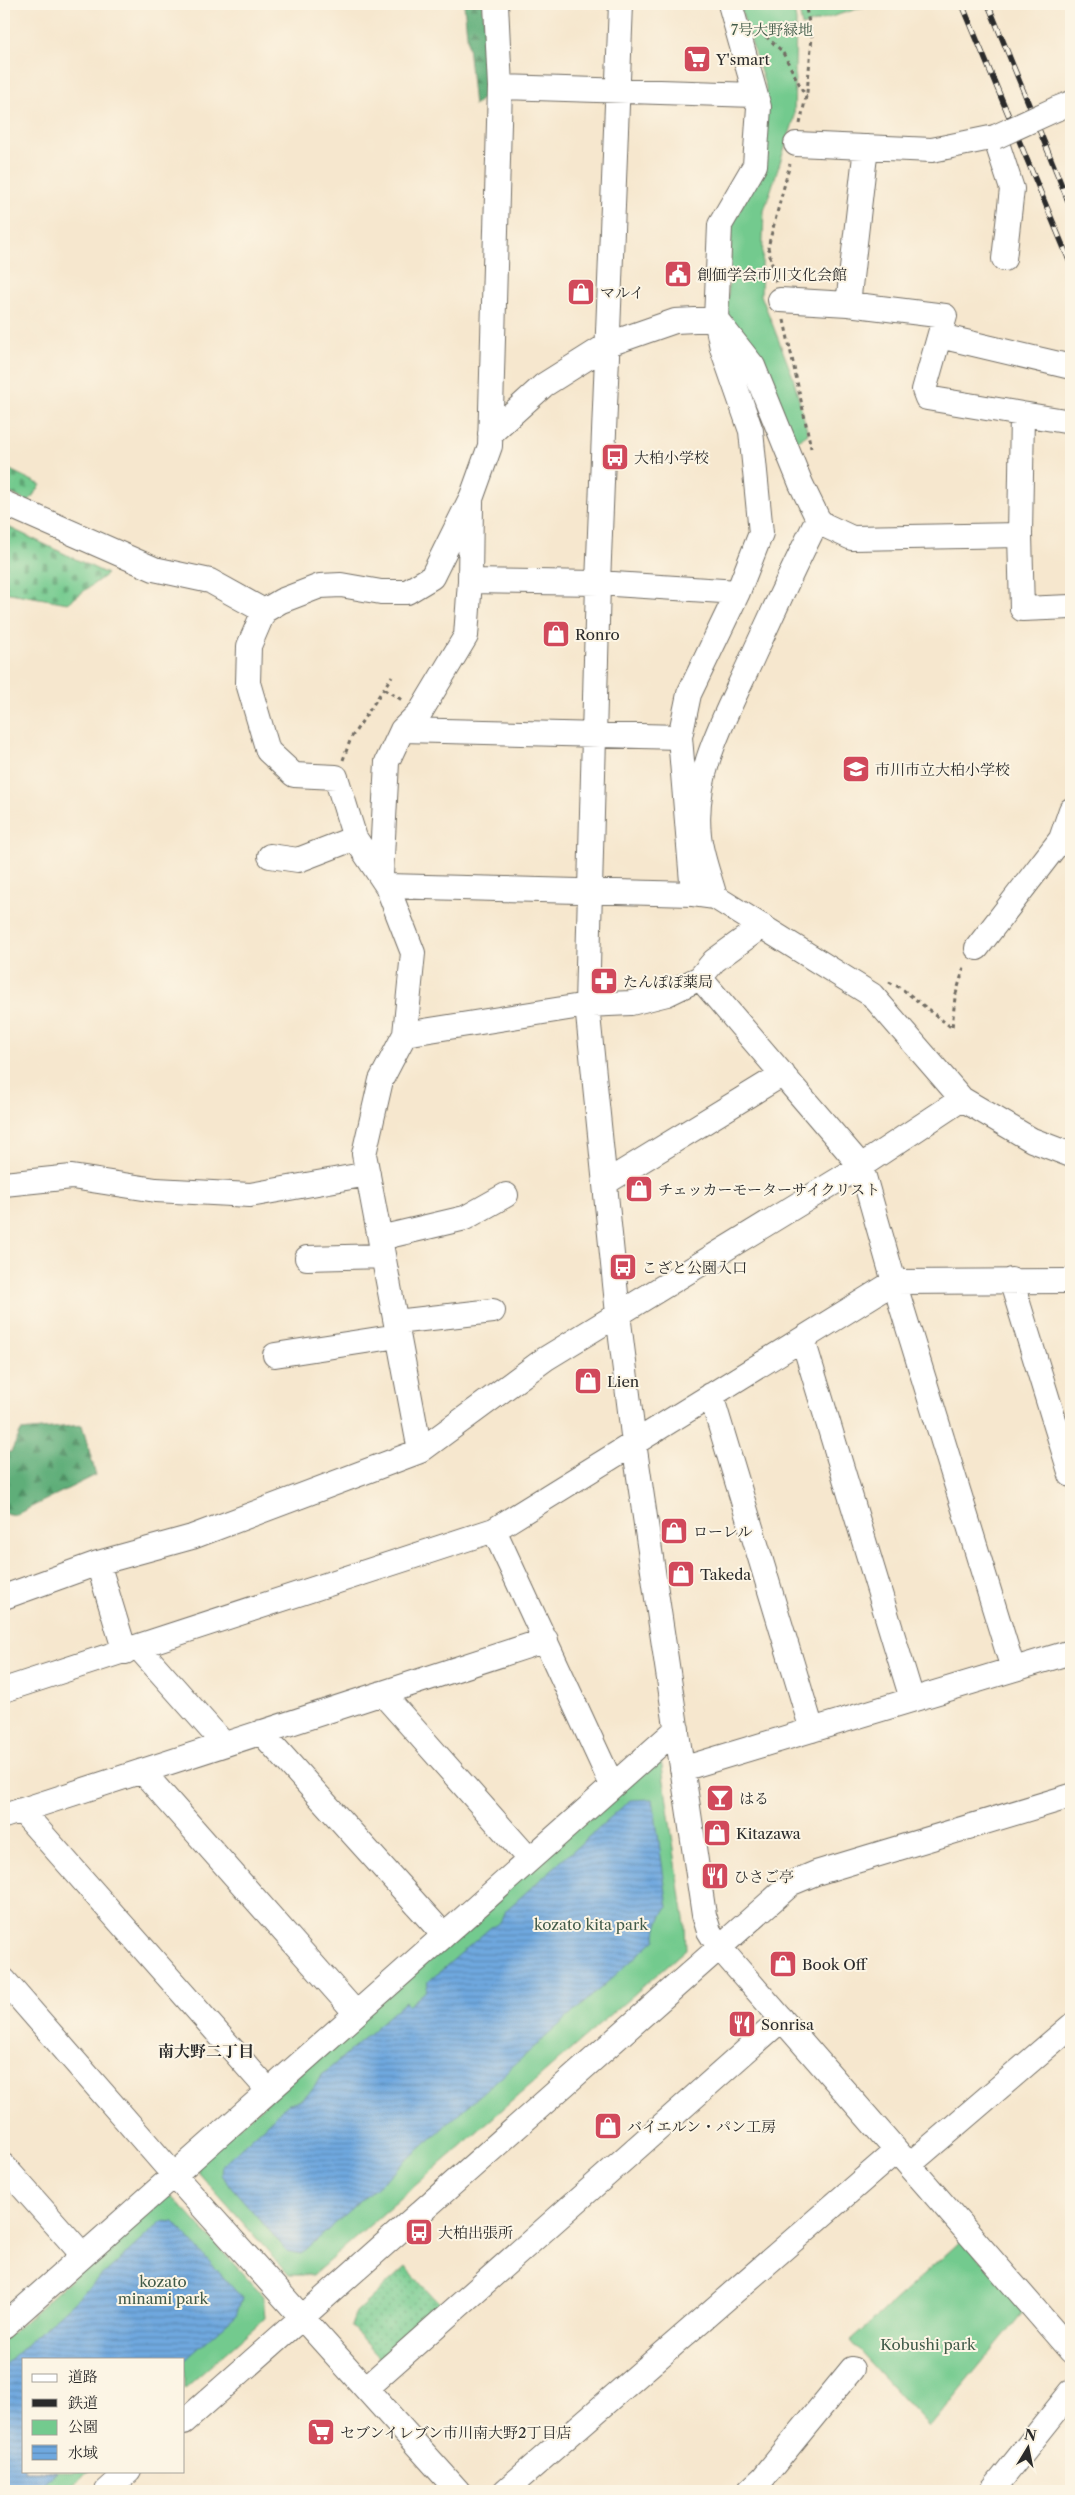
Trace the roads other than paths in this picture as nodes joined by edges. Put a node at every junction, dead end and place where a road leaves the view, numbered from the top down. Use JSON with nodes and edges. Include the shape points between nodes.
{"nodes":[{"id":1,"x":496,"y":4,"type":"edge"},
{"id":2,"x":622,"y":4,"type":"edge"},
{"id":3,"x":730,"y":4,"type":"edge"},
{"id":4,"x":500,"y":87,"type":"junction"},
{"id":5,"x":619,"y":90,"type":"junction"},
{"id":6,"x":754,"y":96,"type":"junction"},
{"id":7,"x":1064,"y":106,"type":"edge"},
{"id":8,"x":995,"y":137,"type":"junction"},
{"id":9,"x":796,"y":144,"type":"road end"},
{"id":10,"x":866,"y":147,"type":"junction"},
{"id":11,"x":1004,"y":259,"type":"dead end"},
{"id":12,"x":780,"y":300,"type":"road end"},
{"id":13,"x":848,"y":304,"type":"junction"},
{"id":14,"x":716,"y":319,"type":"junction"},
{"id":15,"x":940,"y":336,"type":"junction"},
{"id":16,"x":608,"y":344,"type":"junction"},
{"id":17,"x":1067,"y":366,"type":"dead end"},
{"id":18,"x":1022,"y":414,"type":"junction"},
{"id":19,"x":1071,"y":422,"type":"edge"},
{"id":20,"x":490,"y":434,"type":"junction"},
{"id":21,"x":472,"y":496,"type":"junction"},
{"id":22,"x":4,"y":503,"type":"edge"},
{"id":23,"x":818,"y":519,"type":"junction"},
{"id":24,"x":1020,"y":535,"type":"junction"},
{"id":25,"x":470,"y":581,"type":"junction"},
{"id":26,"x":598,"y":583,"type":"junction"},
{"id":27,"x":738,"y":592,"type":"junction"},
{"id":28,"x":1071,"y":608,"type":"edge"},
{"id":29,"x":264,"y":611,"type":"junction"},
{"id":30,"x":402,"y":730,"type":"junction"},
{"id":31,"x":596,"y":736,"type":"junction"},
{"id":32,"x":680,"y":738,"type":"junction"},
{"id":33,"x":1071,"y":810,"type":"edge"},
{"id":34,"x":355,"y":838,"type":"junction"},
{"id":35,"x":1066,"y":841,"type":"edge"},
{"id":36,"x":270,"y":856,"type":"dead end"},
{"id":37,"x":384,"y":880,"type":"junction"},
{"id":38,"x":591,"y":891,"type":"junction"},
{"id":39,"x":704,"y":896,"type":"junction"},
{"id":40,"x":762,"y":926,"type":"junction"},
{"id":41,"x":977,"y":948,"type":"road end"},
{"id":42,"x":700,"y":978,"type":"junction"},
{"id":43,"x":587,"y":1005,"type":"junction"},
{"id":44,"x":405,"y":1034,"type":"junction"},
{"id":45,"x":783,"y":1074,"type":"junction"},
{"id":46,"x":962,"y":1099,"type":"junction"},
{"id":47,"x":1071,"y":1155,"type":"edge"},
{"id":48,"x":862,"y":1166,"type":"junction"},
{"id":49,"x":368,"y":1174,"type":"junction"},
{"id":50,"x":605,"y":1183,"type":"junction"},
{"id":51,"x":4,"y":1184,"type":"edge"},
{"id":52,"x":506,"y":1195,"type":"dead end"},
{"id":53,"x":382,"y":1247,"type":"junction"},
{"id":54,"x":308,"y":1258,"type":"dead end"},
{"id":55,"x":1011,"y":1280,"type":"junction"},
{"id":56,"x":1071,"y":1281,"type":"edge"},
{"id":57,"x":894,"y":1282,"type":"junction"},
{"id":58,"x":493,"y":1311,"type":"dead end"},
{"id":59,"x":618,"y":1314,"type":"junction"},
{"id":60,"x":397,"y":1329,"type":"junction"},
{"id":61,"x":803,"y":1340,"type":"junction"},
{"id":62,"x":275,"y":1355,"type":"dead end"},
{"id":63,"x":711,"y":1395,"type":"junction"},
{"id":64,"x":634,"y":1443,"type":"junction"},
{"id":65,"x":420,"y":1451,"type":"junction"},
{"id":66,"x":1071,"y":1475,"type":"edge"},
{"id":67,"x":494,"y":1530,"type":"junction"},
{"id":68,"x":98,"y":1563,"type":"junction"},
{"id":69,"x":4,"y":1597,"type":"edge"},
{"id":70,"x":546,"y":1640,"type":"junction"},
{"id":71,"x":132,"y":1650,"type":"junction"},
{"id":72,"x":1070,"y":1658,"type":"edge"},
{"id":73,"x":1012,"y":1669,"type":"junction"},
{"id":74,"x":4,"y":1690,"type":"edge"},
{"id":75,"x":382,"y":1693,"type":"junction"},
{"id":76,"x":912,"y":1699,"type":"junction"},
{"id":77,"x":677,"y":1729,"type":"junction"},
{"id":78,"x":812,"y":1730,"type":"junction"},
{"id":79,"x":261,"y":1732,"type":"junction"},
{"id":80,"x":224,"y":1744,"type":"junction"},
{"id":81,"x":682,"y":1770,"type":"junction"},
{"id":82,"x":142,"y":1771,"type":"junction"},
{"id":83,"x":612,"y":1785,"type":"junction"},
{"id":84,"x":1071,"y":1796,"type":"edge"},
{"id":85,"x":12,"y":1813,"type":"edge"},
{"id":86,"x":529,"y":1859,"type":"junction"},
{"id":87,"x":443,"y":1934,"type":"junction"},
{"id":88,"x":719,"y":1947,"type":"junction"},
{"id":89,"x":4,"y":1980,"type":"edge"},
{"id":90,"x":355,"y":2012,"type":"junction"},
{"id":91,"x":782,"y":2019,"type":"junction"},
{"id":92,"x":1071,"y":2026,"type":"edge"},
{"id":93,"x":268,"y":2090,"type":"junction"},
{"id":94,"x":903,"y":2158,"type":"junction"},
{"id":95,"x":4,"y":2167,"type":"edge"},
{"id":96,"x":173,"y":2174,"type":"junction"},
{"id":97,"x":82,"y":2254,"type":"junction"},
{"id":98,"x":302,"y":2316,"type":"junction"},
{"id":99,"x":4,"y":2326,"type":"edge"},
{"id":100,"x":1071,"y":2352,"type":"edge"},
{"id":101,"x":852,"y":2369,"type":"dead end"},
{"id":102,"x":366,"y":2388,"type":"junction"},
{"id":103,"x":1071,"y":2392,"type":"edge"},
{"id":104,"x":185,"y":2421,"type":"edge"},
{"id":105,"x":128,"y":2472,"type":"edge"},
{"id":106,"x":106,"y":2491,"type":"edge"},
{"id":107,"x":458,"y":2491,"type":"edge"},
{"id":108,"x":505,"y":2491,"type":"edge"},
{"id":109,"x":749,"y":2491,"type":"edge"},
{"id":110,"x":992,"y":2491,"type":"edge"}],
"edges":[{"from":1,"to":4,"type":"street"},
{"from":2,"to":5,"type":"street"},
{"from":3,"to":6,"type":"street"},
{"from":4,"to":5,"type":"street"},
{"from":4,"to":20,"type":"street"},
{"from":5,"to":6,"type":"street"},
{"from":5,"to":16,"type":"street"},
{"from":6,"to":14,"type":"street","via":[[759,107],[755,165],[720,224]]},
{"from":7,"to":8,"type":"street","bridge":true},
{"from":8,"to":10,"type":"street","via":[[932,150]]},
{"from":8,"to":11,"type":"street","via":[[1012,189]]},
{"from":9,"to":10,"type":"street"},
{"from":10,"to":13,"type":"street"},
{"from":12,"to":13,"type":"street"},
{"from":13,"to":15,"type":"street","via":[[945,316]]},
{"from":14,"to":16,"type":"street","via":[[675,321]]},
{"from":14,"to":23,"type":"street","via":[[753,366]]},
{"from":14,"to":27,"type":"street","via":[[722,348],[751,431],[761,533]]},
{"from":15,"to":17,"type":"street"},
{"from":15,"to":18,"type":"street","via":[[924,390],[927,398]]},
{"from":16,"to":20,"type":"street","via":[[544,385]]},
{"from":16,"to":26,"type":"street"},
{"from":18,"to":19,"type":"street"},
{"from":18,"to":24,"type":"street"},
{"from":20,"to":21,"type":"street","via":[[490,446]]},
{"from":21,"to":25,"type":"street"},
{"from":21,"to":29,"type":"street","via":[[432,577],[407,592],[381,592],[341,584],[320,586]]},
{"from":22,"to":29,"type":"street","via":[[154,569],[210,581]]},
{"from":23,"to":24,"type":"street","via":[[836,533],[852,538]]},
{"from":23,"to":39,"type":"street","via":[[787,579],[717,734],[705,769],[699,812]]},
{"from":24,"to":28,"type":"street","via":[[1022,609]]},
{"from":25,"to":26,"type":"street"},
{"from":25,"to":30,"type":"street","via":[[466,636],[421,711]]},
{"from":26,"to":27,"type":"street"},
{"from":26,"to":31,"type":"street"},
{"from":27,"to":32,"type":"street","via":[[689,694]]},
{"from":29,"to":34,"type":"street","via":[[248,646],[248,683],[268,751],[294,775],[336,777]]},
{"from":30,"to":31,"type":"street"},
{"from":30,"to":37,"type":"street","via":[[387,762]]},
{"from":31,"to":32,"type":"street"},
{"from":31,"to":38,"type":"street"},
{"from":32,"to":39,"type":"street"},
{"from":33,"to":35,"type":"street"},
{"from":34,"to":36,"type":"street","via":[[298,860]]},
{"from":34,"to":37,"type":"street"},
{"from":35,"to":41,"type":"street"},
{"from":37,"to":38,"type":"street"},
{"from":37,"to":44,"type":"street","via":[[413,953]]},
{"from":38,"to":39,"type":"street"},
{"from":38,"to":43,"type":"street"},
{"from":39,"to":40,"type":"street"},
{"from":40,"to":42,"type":"street","via":[[714,961]]},
{"from":40,"to":46,"type":"street","via":[[872,995]]},
{"from":42,"to":43,"type":"street","via":[[667,994],[631,1003]]},
{"from":42,"to":45,"type":"street"},
{"from":43,"to":44,"type":"street"},
{"from":43,"to":50,"type":"street"},
{"from":44,"to":49,"type":"street","via":[[381,1080],[364,1154]]},
{"from":45,"to":48,"type":"street"},
{"from":45,"to":50,"type":"street"},
{"from":46,"to":47,"type":"street","via":[[1032,1140]]},
{"from":46,"to":48,"type":"street"},
{"from":48,"to":57,"type":"street"},
{"from":48,"to":59,"type":"street"},
{"from":49,"to":51,"type":"street","via":[[250,1195],[156,1190],[72,1177]]},
{"from":49,"to":53,"type":"street"},
{"from":50,"to":59,"type":"street"},
{"from":52,"to":53,"type":"street","via":[[465,1218]]},
{"from":53,"to":54,"type":"street"},
{"from":53,"to":60,"type":"street"},
{"from":55,"to":56,"type":"street"},
{"from":55,"to":57,"type":"street"},
{"from":55,"to":66,"type":"street"},
{"from":57,"to":61,"type":"street"},
{"from":57,"to":73,"type":"street"},
{"from":58,"to":60,"type":"street"},
{"from":59,"to":64,"type":"street"},
{"from":59,"to":65,"type":"street","via":[[545,1359]]},
{"from":60,"to":62,"type":"street"},
{"from":60,"to":65,"type":"street"},
{"from":61,"to":63,"type":"street"},
{"from":61,"to":76,"type":"street"},
{"from":63,"to":64,"type":"street"},
{"from":63,"to":78,"type":"street"},
{"from":64,"to":67,"type":"street"},
{"from":64,"to":77,"type":"street"},
{"from":65,"to":68,"type":"street","via":[[192,1537]]},
{"from":67,"to":70,"type":"street"},
{"from":67,"to":71,"type":"street"},
{"from":68,"to":69,"type":"street"},
{"from":68,"to":71,"type":"street"},
{"from":70,"to":75,"type":"street"},
{"from":70,"to":83,"type":"street"},
{"from":71,"to":74,"type":"street"},
{"from":71,"to":80,"type":"street"},
{"from":72,"to":73,"type":"street"},
{"from":73,"to":76,"type":"street"},
{"from":75,"to":79,"type":"street"},
{"from":75,"to":86,"type":"street"},
{"from":76,"to":78,"type":"street"},
{"from":77,"to":81,"type":"street"},
{"from":77,"to":83,"type":"street"},
{"from":78,"to":81,"type":"street"},
{"from":79,"to":80,"type":"street"},
{"from":79,"to":87,"type":"street"},
{"from":80,"to":82,"type":"street"},
{"from":81,"to":88,"type":"street","via":[[704,1915]]},
{"from":82,"to":85,"type":"street"},
{"from":82,"to":90,"type":"street"},
{"from":83,"to":86,"type":"street"},
{"from":84,"to":88,"type":"street","via":[[792,1883]]},
{"from":85,"to":93,"type":"street"},
{"from":86,"to":87,"type":"street"},
{"from":87,"to":90,"type":"street"},
{"from":88,"to":91,"type":"street"},
{"from":88,"to":98,"type":"street"},
{"from":89,"to":96,"type":"street"},
{"from":90,"to":93,"type":"street"},
{"from":91,"to":94,"type":"street"},
{"from":91,"to":102,"type":"street"},
{"from":92,"to":94,"type":"street"},
{"from":93,"to":96,"type":"street"},
{"from":94,"to":100,"type":"street"},
{"from":94,"to":108,"type":"street"},
{"from":95,"to":97,"type":"street"},
{"from":96,"to":97,"type":"street"},
{"from":96,"to":98,"type":"street"},
{"from":97,"to":99,"type":"street"},
{"from":98,"to":102,"type":"street"},
{"from":98,"to":104,"type":"street"},
{"from":101,"to":109,"type":"street"},
{"from":102,"to":107,"type":"street"},
{"from":103,"to":110,"type":"street"},
{"from":105,"to":106,"type":"street"}]}
